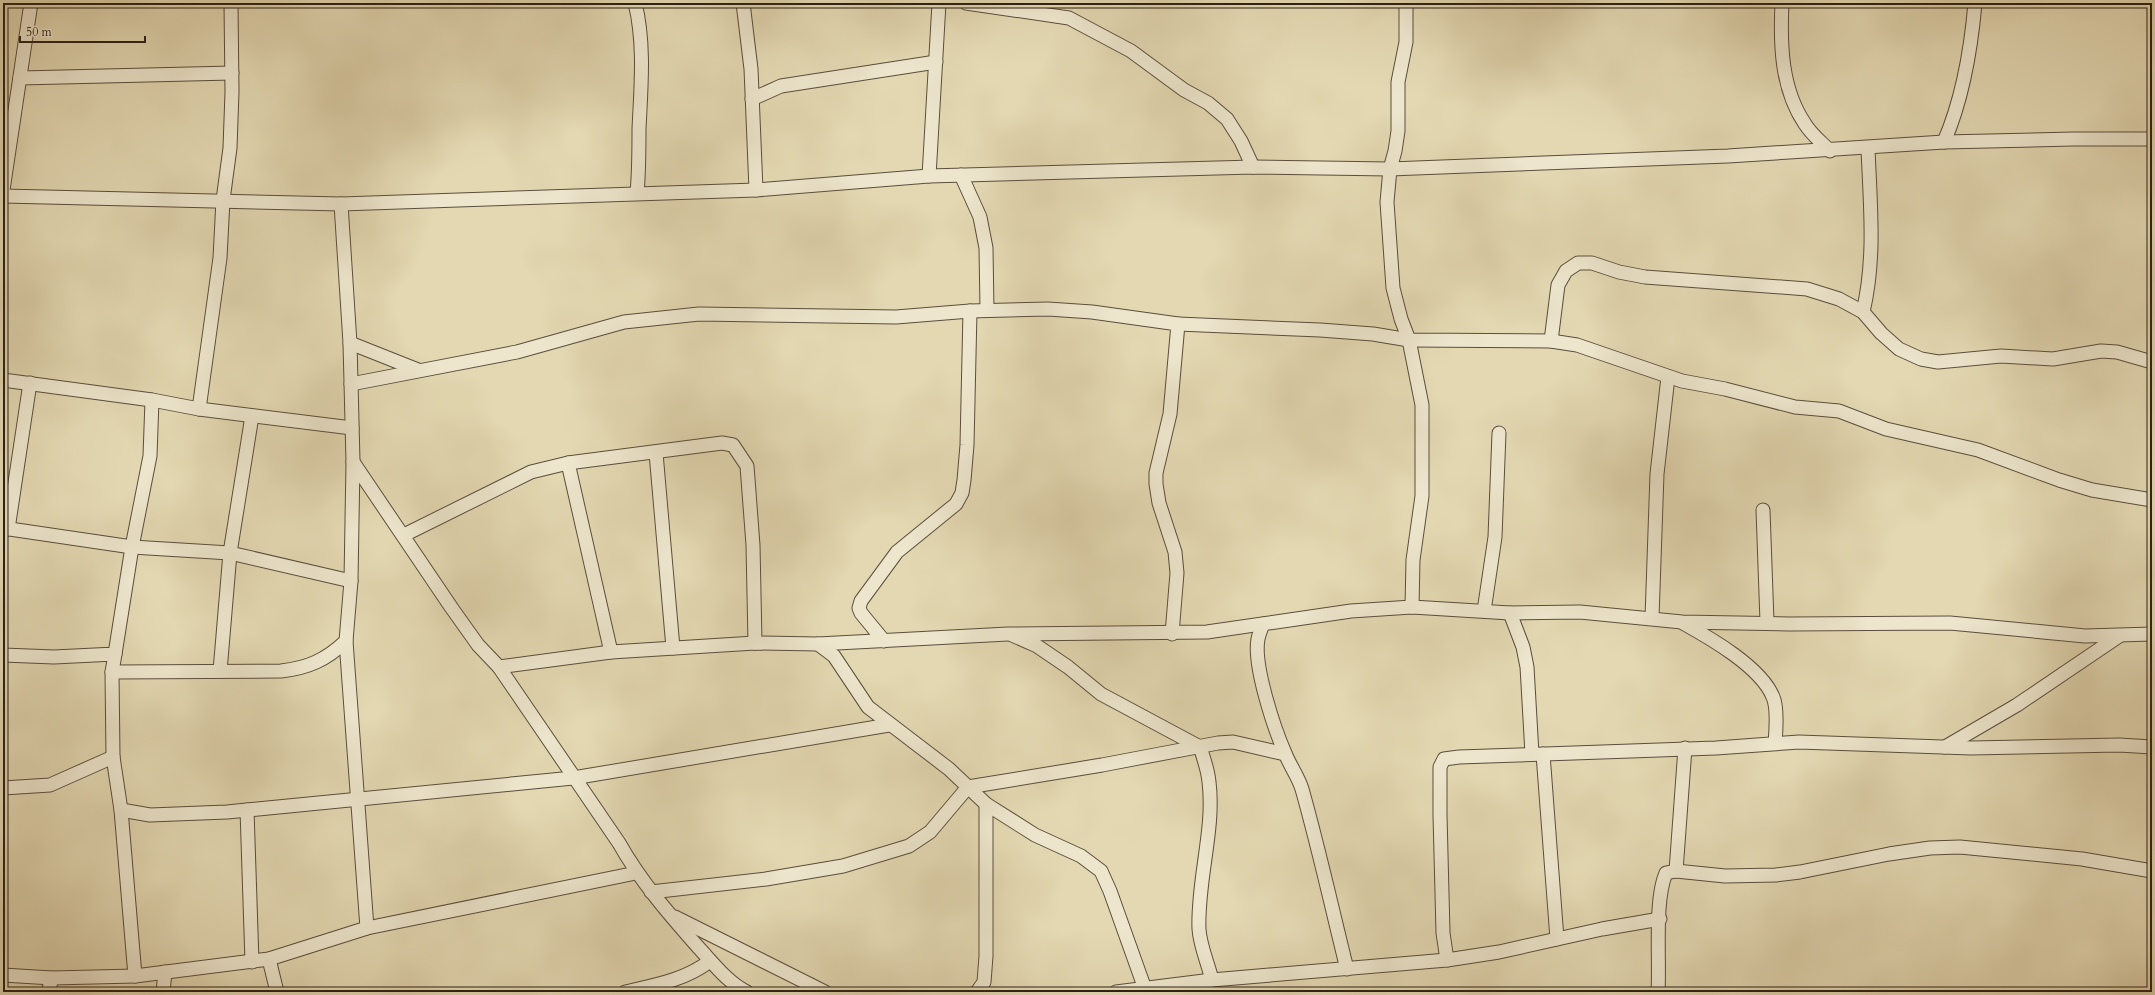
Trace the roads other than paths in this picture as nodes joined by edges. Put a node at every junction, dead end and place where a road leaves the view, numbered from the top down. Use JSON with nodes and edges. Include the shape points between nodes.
{"nodes":[{"id":1,"x":31,"y":3,"type":"edge"},
{"id":2,"x":231,"y":3,"type":"edge"},
{"id":3,"x":635,"y":3,"type":"edge"},
{"id":4,"x":743,"y":3,"type":"edge"},
{"id":5,"x":939,"y":3,"type":"edge"},
{"id":6,"x":966,"y":3,"type":"edge"},
{"id":7,"x":1406,"y":3,"type":"edge"},
{"id":8,"x":1782,"y":3,"type":"edge"},
{"id":9,"x":1975,"y":3,"type":"edge"},
{"id":10,"x":936,"y":62,"type":"junction"},
{"id":11,"x":232,"y":73,"type":"junction"},
{"id":12,"x":20,"y":78,"type":"junction"},
{"id":13,"x":752,"y":99,"type":"junction"},
{"id":14,"x":2152,"y":139,"type":"edge"},
{"id":15,"x":1944,"y":142,"type":"junction"},
{"id":16,"x":1868,"y":148,"type":"junction"},
{"id":17,"x":1830,"y":151,"type":"junction"},
{"id":18,"x":1253,"y":167,"type":"junction"},
{"id":19,"x":1390,"y":169,"type":"junction"},
{"id":20,"x":961,"y":175,"type":"junction"},
{"id":21,"x":929,"y":176,"type":"junction"},
{"id":22,"x":3,"y":190,"type":"edge"},
{"id":23,"x":756,"y":190,"type":"junction"},
{"id":24,"x":637,"y":193,"type":"junction"},
{"id":25,"x":3,"y":196,"type":"edge"},
{"id":26,"x":223,"y":200,"type":"junction"},
{"id":27,"x":341,"y":204,"type":"junction"},
{"id":28,"x":987,"y":310,"type":"junction"},
{"id":29,"x":970,"y":311,"type":"junction"},
{"id":30,"x":1863,"y":312,"type":"junction"},
{"id":31,"x":1178,"y":324,"type":"junction"},
{"id":32,"x":1409,"y":340,"type":"junction"},
{"id":33,"x":1551,"y":341,"type":"junction"},
{"id":34,"x":350,"y":343,"type":"junction"},
{"id":35,"x":2152,"y":362,"type":"edge"},
{"id":36,"x":418,"y":370,"type":"junction"},
{"id":37,"x":1668,"y":377,"type":"junction"},
{"id":38,"x":3,"y":380,"type":"edge"},
{"id":39,"x":30,"y":383,"type":"junction"},
{"id":40,"x":351,"y":384,"type":"junction"},
{"id":41,"x":152,"y":400,"type":"junction"},
{"id":42,"x":199,"y":409,"type":"junction"},
{"id":43,"x":252,"y":416,"type":"junction"},
{"id":44,"x":352,"y":428,"type":"junction"},
{"id":45,"x":1499,"y":433,"type":"dead end"},
{"id":46,"x":656,"y":453,"type":"junction"},
{"id":47,"x":353,"y":462,"type":"junction"},
{"id":48,"x":568,"y":463,"type":"junction"},
{"id":49,"x":2152,"y":500,"type":"edge"},
{"id":50,"x":1763,"y":510,"type":"dead end"},
{"id":51,"x":5,"y":529,"type":"edge"},
{"id":52,"x":404,"y":535,"type":"junction"},
{"id":53,"x":132,"y":547,"type":"junction"},
{"id":54,"x":230,"y":553,"type":"junction"},
{"id":55,"x":351,"y":581,"type":"junction"},
{"id":56,"x":1412,"y":607,"type":"junction"},
{"id":57,"x":1484,"y":611,"type":"junction"},
{"id":58,"x":1510,"y":612,"type":"junction"},
{"id":59,"x":1652,"y":618,"type":"junction"},
{"id":60,"x":1682,"y":622,"type":"junction"},
{"id":61,"x":1767,"y":622,"type":"junction"},
{"id":62,"x":1263,"y":624,"type":"junction"},
{"id":63,"x":1008,"y":634,"type":"junction"},
{"id":64,"x":1172,"y":634,"type":"junction"},
{"id":65,"x":2152,"y":634,"type":"edge"},
{"id":66,"x":2119,"y":636,"type":"junction"},
{"id":67,"x":346,"y":641,"type":"junction"},
{"id":68,"x":884,"y":641,"type":"junction"},
{"id":69,"x":755,"y":643,"type":"junction"},
{"id":70,"x":818,"y":644,"type":"junction"},
{"id":71,"x":673,"y":648,"type":"junction"},
{"id":72,"x":611,"y":652,"type":"junction"},
{"id":73,"x":116,"y":654,"type":"junction"},
{"id":74,"x":3,"y":655,"type":"edge"},
{"id":75,"x":499,"y":667,"type":"junction"},
{"id":76,"x":220,"y":671,"type":"junction"},
{"id":77,"x":112,"y":672,"type":"junction"},
{"id":78,"x":889,"y":724,"type":"junction"},
{"id":79,"x":1775,"y":743,"type":"junction"},
{"id":80,"x":1200,"y":747,"type":"junction"},
{"id":81,"x":1945,"y":747,"type":"junction"},
{"id":82,"x":2152,"y":747,"type":"edge"},
{"id":83,"x":1685,"y":748,"type":"junction"},
{"id":84,"x":1285,"y":754,"type":"junction"},
{"id":85,"x":1538,"y":754,"type":"junction"},
{"id":86,"x":113,"y":757,"type":"junction"},
{"id":87,"x":573,"y":778,"type":"junction"},
{"id":88,"x":968,"y":787,"type":"junction"},
{"id":89,"x":3,"y":788,"type":"edge"},
{"id":90,"x":357,"y":798,"type":"junction"},
{"id":91,"x":986,"y":804,"type":"junction"},
{"id":92,"x":121,"y":810,"type":"junction"},
{"id":93,"x":246,"y":810,"type":"junction"},
{"id":94,"x":1676,"y":871,"type":"junction"},
{"id":95,"x":2152,"y":871,"type":"edge"},
{"id":96,"x":636,"y":873,"type":"junction"},
{"id":97,"x":651,"y":892,"type":"junction"},
{"id":98,"x":667,"y":913,"type":"junction"},
{"id":99,"x":1660,"y":919,"type":"junction"},
{"id":100,"x":367,"y":928,"type":"junction"},
{"id":101,"x":1556,"y":939,"type":"junction"},
{"id":102,"x":269,"y":960,"type":"junction"},
{"id":103,"x":1447,"y":960,"type":"junction"},
{"id":104,"x":710,"y":961,"type":"junction"},
{"id":105,"x":252,"y":962,"type":"junction"},
{"id":106,"x":1347,"y":969,"type":"junction"},
{"id":107,"x":165,"y":972,"type":"junction"},
{"id":108,"x":3,"y":975,"type":"edge"},
{"id":109,"x":135,"y":976,"type":"junction"},
{"id":110,"x":52,"y":978,"type":"junction"},
{"id":111,"x":1212,"y":980,"type":"junction"},
{"id":112,"x":1145,"y":989,"type":"junction"},
{"id":113,"x":742,"y":990,"type":"edge"},
{"id":114,"x":48,"y":992,"type":"edge"},
{"id":115,"x":163,"y":992,"type":"edge"},
{"id":116,"x":277,"y":992,"type":"edge"},
{"id":117,"x":625,"y":992,"type":"edge"},
{"id":118,"x":825,"y":992,"type":"edge"},
{"id":119,"x":977,"y":992,"type":"edge"},
{"id":120,"x":1116,"y":992,"type":"edge"},
{"id":121,"x":1658,"y":992,"type":"edge"}],
"edges":[{"from":1,"to":12,"type":"street"},
{"from":2,"to":11,"type":"street"},
{"from":3,"to":24,"type":"street","via":[[640,45],[640,152]]},
{"from":4,"to":13,"type":"street"},
{"from":5,"to":10,"type":"street"},
{"from":6,"to":18,"type":"street","via":[[1069,18],[1131,51],[1184,90],[1208,103],[1227,119]]},
{"from":7,"to":19,"type":"street","via":[[1406,42],[1398,82],[1398,131]]},
{"from":8,"to":17,"type":"street","via":[[1782,55],[1788,92],[1806,126]]},
{"from":9,"to":15,"type":"street","via":[[1972,41],[1952,122]]},
{"from":10,"to":13,"type":"street","via":[[781,86]]},
{"from":10,"to":21,"type":"street"},
{"from":11,"to":12,"type":"street"},
{"from":11,"to":26,"type":"street","via":[[230,148]]},
{"from":12,"to":22,"type":"street"},
{"from":13,"to":23,"type":"street"},
{"from":14,"to":15,"type":"street"},
{"from":15,"to":16,"type":"street"},
{"from":16,"to":17,"type":"street"},
{"from":16,"to":30,"type":"street","via":[[1872,252],[1870,284]]},
{"from":17,"to":19,"type":"street"},
{"from":18,"to":19,"type":"street"},
{"from":18,"to":20,"type":"street"},
{"from":19,"to":32,"type":"street","via":[[1387,202],[1393,288]]},
{"from":20,"to":21,"type":"street"},
{"from":20,"to":28,"type":"street","via":[[980,217],[986,248]]},
{"from":21,"to":23,"type":"street"},
{"from":23,"to":24,"type":"street"},
{"from":24,"to":27,"type":"street"},
{"from":25,"to":26,"type":"street"},
{"from":26,"to":27,"type":"street"},
{"from":26,"to":42,"type":"street","via":[[220,258]]},
{"from":27,"to":34,"type":"street"},
{"from":28,"to":29,"type":"street"},
{"from":28,"to":31,"type":"street","via":[[1067,310]]},
{"from":29,"to":36,"type":"street","via":[[896,317],[685,315],[624,322],[517,352],[469,363]]},
{"from":29,"to":68,"type":"street","via":[[962,493],[956,504],[897,552],[861,601],[861,612]]},
{"from":30,"to":33,"type":"street","via":[[1839,299],[1807,289],[1645,277],[1618,272],[1592,263],[1578,263],[1566,271],[1558,285]]},
{"from":30,"to":35,"type":"street","via":[[1899,349],[1921,359],[1938,362],[2001,356],[2053,358],[2101,351],[2117,352]]},
{"from":31,"to":32,"type":"street","via":[[1328,330]]},
{"from":31,"to":64,"type":"street","via":[[1170,414],[1156,473],[1159,503],[1175,552],[1177,573]]},
{"from":32,"to":33,"type":"street"},
{"from":32,"to":56,"type":"street","via":[[1422,405],[1423,470],[1411,583]]},
{"from":33,"to":37,"type":"street","via":[[1577,345]]},
{"from":34,"to":36,"type":"street"},
{"from":34,"to":40,"type":"street"},
{"from":36,"to":40,"type":"street"},
{"from":37,"to":49,"type":"street","via":[[1795,407],[1839,411],[1886,429],[1978,450],[2092,490]]},
{"from":37,"to":59,"type":"street","via":[[1657,474]]},
{"from":38,"to":39,"type":"street"},
{"from":39,"to":41,"type":"street"},
{"from":39,"to":51,"type":"street"},
{"from":40,"to":44,"type":"street"},
{"from":41,"to":42,"type":"street"},
{"from":41,"to":53,"type":"street","via":[[150,456]]},
{"from":42,"to":43,"type":"street"},
{"from":43,"to":44,"type":"street"},
{"from":43,"to":54,"type":"street"},
{"from":44,"to":47,"type":"street"},
{"from":45,"to":57,"type":"street","via":[[1495,537]]},
{"from":46,"to":48,"type":"street"},
{"from":46,"to":69,"type":"street","via":[[722,443],[733,445],[744,460],[747,466],[753,545]]},
{"from":46,"to":71,"type":"street"},
{"from":47,"to":52,"type":"street"},
{"from":47,"to":55,"type":"street"},
{"from":48,"to":52,"type":"street","via":[[531,472]]},
{"from":48,"to":72,"type":"street"},
{"from":50,"to":61,"type":"street"},
{"from":51,"to":53,"type":"street"},
{"from":52,"to":75,"type":"street","via":[[466,629]]},
{"from":53,"to":54,"type":"street"},
{"from":53,"to":73,"type":"street"},
{"from":54,"to":55,"type":"street"},
{"from":54,"to":76,"type":"street"},
{"from":55,"to":67,"type":"street"},
{"from":56,"to":57,"type":"street"},
{"from":56,"to":62,"type":"street","via":[[1351,611]]},
{"from":57,"to":58,"type":"street"},
{"from":58,"to":59,"type":"street","via":[[1580,612]]},
{"from":58,"to":85,"type":"street","via":[[1523,647],[1527,667]]},
{"from":59,"to":60,"type":"street"},
{"from":60,"to":61,"type":"street"},
{"from":60,"to":79,"type":"street","via":[[1712,639],[1746,664],[1762,680],[1773,697]]},
{"from":61,"to":66,"type":"street","via":[[1950,623],[2085,636]]},
{"from":62,"to":64,"type":"street"},
{"from":62,"to":84,"type":"street","via":[[1258,639],[1257,656],[1268,707]]},
{"from":63,"to":64,"type":"street"},
{"from":63,"to":68,"type":"street"},
{"from":63,"to":80,"type":"street","via":[[1037,646],[1101,694]]},
{"from":65,"to":66,"type":"street"},
{"from":66,"to":81,"type":"street","via":[[2017,705]]},
{"from":67,"to":76,"type":"street","via":[[334,652],[300,669]]},
{"from":67,"to":90,"type":"street"},
{"from":68,"to":70,"type":"street"},
{"from":69,"to":70,"type":"street"},
{"from":69,"to":71,"type":"street"},
{"from":70,"to":78,"type":"street","via":[[834,656],[868,707]]},
{"from":71,"to":72,"type":"street"},
{"from":72,"to":75,"type":"street"},
{"from":73,"to":74,"type":"street","via":[[54,657]]},
{"from":73,"to":77,"type":"street"},
{"from":75,"to":87,"type":"street"},
{"from":76,"to":77,"type":"street"},
{"from":77,"to":86,"type":"street"},
{"from":78,"to":87,"type":"street"},
{"from":78,"to":88,"type":"street","via":[[949,769]]},
{"from":79,"to":81,"type":"street"},
{"from":79,"to":83,"type":"street"},
{"from":80,"to":84,"type":"street","via":[[1233,742]]},
{"from":80,"to":88,"type":"street"},
{"from":80,"to":111,"type":"street","via":[[1207,767],[1209,791],[1199,930]]},
{"from":81,"to":82,"type":"street"},
{"from":83,"to":85,"type":"street"},
{"from":83,"to":94,"type":"street"},
{"from":84,"to":106,"type":"street","via":[[1301,786]]},
{"from":85,"to":101,"type":"street"},
{"from":85,"to":103,"type":"street","via":[[1460,756],[1444,759],[1440,767],[1442,904]]},
{"from":86,"to":89,"type":"street","via":[[50,785]]},
{"from":86,"to":92,"type":"street"},
{"from":87,"to":90,"type":"street"},
{"from":87,"to":96,"type":"street","via":[[619,843]]},
{"from":88,"to":91,"type":"street"},
{"from":88,"to":97,"type":"street","via":[[930,832],[910,846],[843,866],[766,879]]},
{"from":90,"to":93,"type":"street"},
{"from":90,"to":100,"type":"street"},
{"from":91,"to":112,"type":"street","via":[[1035,835],[1081,856],[1101,871]]},
{"from":91,"to":119,"type":"street","via":[[986,956],[984,982]]},
{"from":92,"to":93,"type":"street","via":[[150,815]]},
{"from":92,"to":109,"type":"street"},
{"from":93,"to":105,"type":"street"},
{"from":94,"to":95,"type":"street","via":[[1725,876],[1776,875],[1889,854],[1960,847],[2082,859]]},
{"from":94,"to":99,"type":"street","via":[[1666,873],[1662,882]]},
{"from":96,"to":97,"type":"street"},
{"from":96,"to":100,"type":"street"},
{"from":97,"to":98,"type":"street"},
{"from":98,"to":104,"type":"street"},
{"from":98,"to":118,"type":"street"},
{"from":99,"to":101,"type":"street"},
{"from":99,"to":121,"type":"street"},
{"from":100,"to":102,"type":"street"},
{"from":101,"to":103,"type":"street"},
{"from":102,"to":105,"type":"street"},
{"from":102,"to":116,"type":"street"},
{"from":103,"to":106,"type":"street"},
{"from":104,"to":113,"type":"street"},
{"from":104,"to":117,"type":"street","via":[[688,976]]},
{"from":105,"to":107,"type":"street"},
{"from":106,"to":111,"type":"street"},
{"from":107,"to":109,"type":"street"},
{"from":107,"to":115,"type":"street"},
{"from":108,"to":110,"type":"street"},
{"from":109,"to":110,"type":"street"},
{"from":110,"to":114,"type":"street"},
{"from":111,"to":112,"type":"street"},
{"from":112,"to":120,"type":"street"}]}
